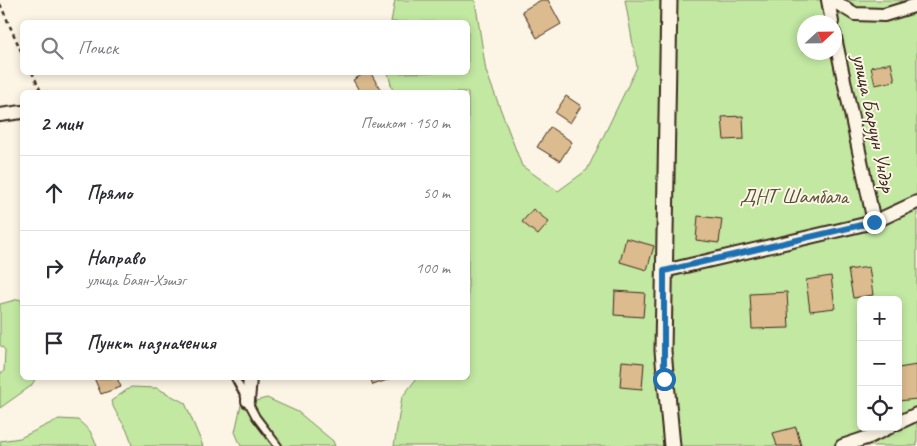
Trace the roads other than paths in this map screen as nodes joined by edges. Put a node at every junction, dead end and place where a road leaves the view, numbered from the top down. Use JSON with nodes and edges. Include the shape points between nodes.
{"nodes":[{"id":1,"x":669,"y":0,"type":"edge"},
{"id":2,"x":830,"y":0,"type":"edge"},
{"id":3,"x":917,"y":5,"type":"edge"},
{"id":4,"x":831,"y":15,"type":"edge"},
{"id":5,"x":840,"y":60,"type":"edge"},
{"id":6,"x":20,"y":112,"type":"edge"},
{"id":7,"x":0,"y":115,"type":"edge"},
{"id":8,"x":917,"y":202,"type":"edge"},
{"id":9,"x":874,"y":222,"type":"junction"},
{"id":10,"x":664,"y":271,"type":"junction"},
{"id":11,"x":236,"y":380,"type":"edge"},
{"id":12,"x":250,"y":380,"type":"edge"},
{"id":13,"x":248,"y":401,"type":"junction"},
{"id":14,"x":917,"y":414,"type":"edge"},
{"id":15,"x":902,"y":421,"type":"edge"},
{"id":16,"x":882,"y":431,"type":"edge"},
{"id":17,"x":278,"y":446,"type":"edge"},
{"id":18,"x":672,"y":446,"type":"edge"},
{"id":19,"x":842,"y":446,"type":"edge"}],
"edges":[{"from":1,"to":10,"type":"street"},
{"from":2,"to":3,"type":"street","via":[[855,14],[884,15]]},
{"from":2,"to":4,"type":"street"},
{"from":5,"to":9,"type":"street","name":"улица Баруун Ундэр"},
{"from":6,"to":7,"type":"street"},
{"from":8,"to":9,"type":"street"},
{"from":9,"to":10,"type":"street"},
{"from":10,"to":18,"type":"street","via":[[663,351]]},
{"from":11,"to":13,"type":"lane"},
{"from":12,"to":13,"type":"street"},
{"from":13,"to":17,"type":"lane","via":[[268,436]]},
{"from":14,"to":15,"type":"street"},
{"from":16,"to":19,"type":"street"}]}
